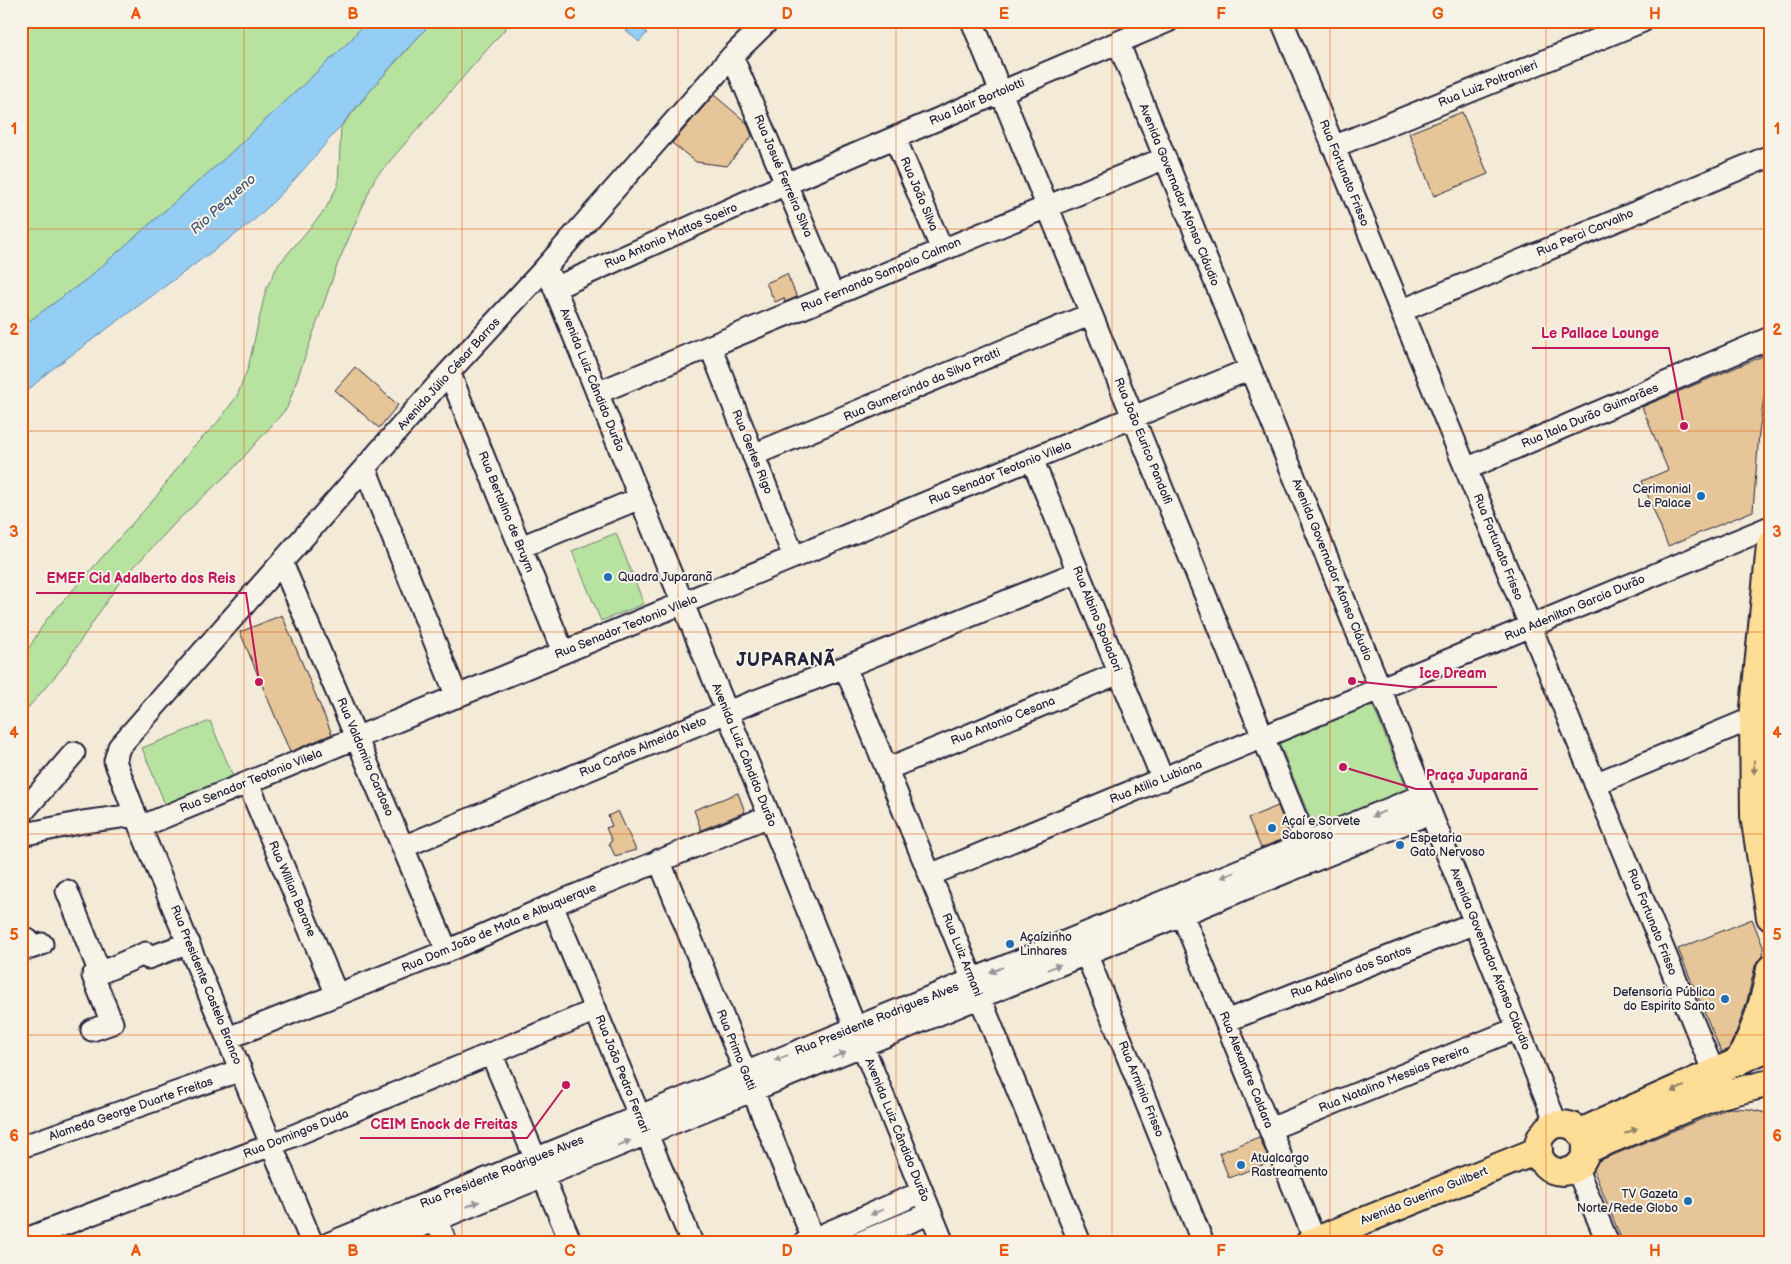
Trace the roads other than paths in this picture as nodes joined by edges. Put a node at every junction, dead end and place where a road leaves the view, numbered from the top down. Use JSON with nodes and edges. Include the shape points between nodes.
{"nodes":[{"id":1,"x":972,"y":21,"type":"edge"},
{"id":2,"x":1168,"y":21,"type":"edge"},
{"id":3,"x":1282,"y":21,"type":"edge"},
{"id":4,"x":1643,"y":21,"type":"edge"},
{"id":5,"x":765,"y":22,"type":"edge"},
{"id":6,"x":1118,"y":42,"type":"junction"},
{"id":7,"x":732,"y":56,"type":"junction"},
{"id":8,"x":1001,"y":92,"type":"junction"},
{"id":9,"x":895,"y":138,"type":"junction"},
{"id":10,"x":1333,"y":147,"type":"junction"},
{"id":11,"x":1770,"y":156,"type":"edge"},
{"id":12,"x":1165,"y":158,"type":"junction"},
{"id":13,"x":786,"y":184,"type":"junction"},
{"id":14,"x":1047,"y":207,"type":"junction"},
{"id":15,"x":942,"y":250,"type":"junction"},
{"id":16,"x":546,"y":267,"type":"junction"},
{"id":17,"x":555,"y":288,"type":"junction"},
{"id":18,"x":833,"y":295,"type":"junction"},
{"id":19,"x":1401,"y":311,"type":"junction"},
{"id":20,"x":1091,"y":314,"type":"junction"},
{"id":21,"x":1770,"y":338,"type":"edge"},
{"id":22,"x":710,"y":346,"type":"junction"},
{"id":23,"x":1250,"y":369,"type":"junction"},
{"id":24,"x":449,"y":372,"type":"junction"},
{"id":25,"x":597,"y":393,"type":"junction"},
{"id":26,"x":1133,"y":418,"type":"junction"},
{"id":27,"x":753,"y":455,"type":"junction"},
{"id":28,"x":1032,"y":459,"type":"junction"},
{"id":29,"x":365,"y":468,"type":"junction"},
{"id":30,"x":1466,"y":469,"type":"junction"},
{"id":31,"x":640,"y":498,"type":"junction"},
{"id":32,"x":1770,"y":527,"type":"edge"},
{"id":33,"x":1770,"y":545,"type":"edge"},
{"id":34,"x":521,"y":547,"type":"junction"},
{"id":35,"x":794,"y":557,"type":"junction"},
{"id":36,"x":282,"y":563,"type":"junction"},
{"id":37,"x":1078,"y":572,"type":"junction"},
{"id":38,"x":683,"y":603,"type":"junction"},
{"id":39,"x":1531,"y":627,"type":"junction"},
{"id":40,"x":564,"y":652,"type":"junction"},
{"id":41,"x":845,"y":667,"type":"junction"},
{"id":42,"x":1119,"y":673,"type":"junction"},
{"id":43,"x":1381,"y":690,"type":"junction"},
{"id":44,"x":457,"y":696,"type":"junction"},
{"id":45,"x":727,"y":712,"type":"junction"},
{"id":46,"x":1761,"y":714,"type":"edge"},
{"id":47,"x":132,"y":730,"type":"joint"},
{"id":48,"x":356,"y":738,"type":"junction"},
{"id":49,"x":1264,"y":738,"type":"junction"},
{"id":50,"x":74,"y":753,"type":"dead end"},
{"id":51,"x":887,"y":769,"type":"junction"},
{"id":52,"x":1162,"y":780,"type":"junction"},
{"id":53,"x":248,"y":783,"type":"junction"},
{"id":54,"x":1595,"y":784,"type":"junction"},
{"id":55,"x":1427,"y":804,"type":"junction"},
{"id":56,"x":21,"y":814,"type":"edge"},
{"id":57,"x":769,"y":816,"type":"junction"},
{"id":58,"x":137,"y":821,"type":"junction"},
{"id":59,"x":21,"y":835,"type":"edge"},
{"id":60,"x":403,"y":847,"type":"junction"},
{"id":61,"x":1310,"y":852,"type":"junction"},
{"id":62,"x":660,"y":860,"type":"junction"},
{"id":63,"x":930,"y":875,"type":"junction"},
{"id":64,"x":67,"y":891,"type":"dead end"},
{"id":65,"x":1768,"y":891,"type":"edge"},
{"id":66,"x":552,"y":905,"type":"junction"},
{"id":67,"x":1179,"y":906,"type":"junction"},
{"id":68,"x":1770,"y":917,"type":"edge"},
{"id":69,"x":1475,"y":923,"type":"junction"},
{"id":70,"x":189,"y":943,"type":"junction"},
{"id":71,"x":1082,"y":945,"type":"junction"},
{"id":72,"x":447,"y":951,"type":"junction"},
{"id":73,"x":1770,"y":969,"type":"edge"},
{"id":74,"x":100,"y":973,"type":"junction"},
{"id":75,"x":976,"y":988,"type":"junction"},
{"id":76,"x":337,"y":995,"type":"junction"},
{"id":77,"x":596,"y":1010,"type":"junction"},
{"id":78,"x":1226,"y":1022,"type":"junction"},
{"id":79,"x":1518,"y":1028,"type":"junction"},
{"id":80,"x":92,"y":1030,"type":"dead end"},
{"id":81,"x":859,"y":1036,"type":"junction"},
{"id":82,"x":228,"y":1038,"type":"junction"},
{"id":83,"x":1770,"y":1047,"type":"edge"},
{"id":84,"x":491,"y":1053,"type":"junction"},
{"id":85,"x":1738,"y":1062,"type":"junction"},
{"id":86,"x":241,"y":1070,"type":"junction"},
{"id":87,"x":749,"y":1081,"type":"junction"},
{"id":88,"x":1770,"y":1083,"type":"edge"},
{"id":89,"x":1715,"y":1085,"type":"junction"},
{"id":90,"x":1770,"y":1100,"type":"edge"},
{"id":91,"x":643,"y":1125,"type":"junction"},
{"id":92,"x":1270,"y":1129,"type":"junction"},
{"id":93,"x":1575,"y":1143,"type":"junction"},
{"id":94,"x":271,"y":1145,"type":"junction"},
{"id":95,"x":21,"y":1147,"type":"edge"},
{"id":96,"x":1541,"y":1157,"type":"junction"},
{"id":97,"x":539,"y":1167,"type":"junction"},
{"id":98,"x":922,"y":1192,"type":"junction"},
{"id":99,"x":433,"y":1211,"type":"junction"},
{"id":100,"x":931,"y":1213,"type":"junction"},
{"id":101,"x":21,"y":1241,"type":"edge"},
{"id":102,"x":809,"y":1241,"type":"edge"},
{"id":103,"x":1313,"y":1242,"type":"edge"},
{"id":104,"x":312,"y":1243,"type":"edge"},
{"id":105,"x":330,"y":1243,"type":"edge"},
{"id":106,"x":380,"y":1243,"type":"edge"},
{"id":107,"x":446,"y":1243,"type":"edge"},
{"id":108,"x":571,"y":1243,"type":"edge"},
{"id":109,"x":692,"y":1243,"type":"edge"},
{"id":110,"x":858,"y":1243,"type":"edge"},
{"id":111,"x":943,"y":1243,"type":"edge"},
{"id":112,"x":1080,"y":1243,"type":"edge"},
{"id":113,"x":1203,"y":1243,"type":"edge"},
{"id":114,"x":1349,"y":1243,"type":"edge"},
{"id":115,"x":1608,"y":1243,"type":"edge"}],
"edges":[{"from":1,"to":8,"type":"street","name":"Rua João Eurico Pandolfi"},
{"from":2,"to":6,"type":"street","name":"Rua Idair Bortolotti"},
{"from":3,"to":10,"type":"street","name":"Rua Fortunato Frisso"},
{"from":4,"to":10,"type":"street","name":"Rua Luiz Poltronieri"},
{"from":5,"to":7,"type":"street","name":"Avenida Júlio César Barros"},
{"from":6,"to":8,"type":"street","name":"Rua Idair Bortolotti"},
{"from":6,"to":12,"type":"street","name":"Avenida Governador Afonso Cláudio"},
{"from":7,"to":13,"type":"street","name":"Rua Josué Ferreira Silva"},
{"from":7,"to":16,"type":"street","name":"Avenida Júlio César Barros"},
{"from":8,"to":9,"type":"street","name":"Rua Idair Bortolotti"},
{"from":8,"to":14,"type":"street","name":"Rua João Eurico Pandolfi"},
{"from":9,"to":13,"type":"street","name":"Rua Idair Bortolotti"},
{"from":9,"to":15,"type":"street","name":"Rua João Silva"},
{"from":10,"to":19,"type":"street","name":"Rua Fortunato Frisso"},
{"from":11,"to":19,"type":"street","name":"Rua Perci Carvalho"},
{"from":12,"to":14,"type":"street","name":"Rua Fernando Sampaio Calmon"},
{"from":12,"to":23,"type":"street","name":"Avenida Governador Afonso Cláudio"},
{"from":13,"to":17,"type":"street","name":"Rua Antonio Mattos Soeiro"},
{"from":13,"to":18,"type":"street","name":"Rua Josué Ferreira Silva"},
{"from":14,"to":15,"type":"street","name":"Rua Fernando Sampaio Calmon"},
{"from":14,"to":20,"type":"street","name":"Rua João Eurico Pandolfi"},
{"from":15,"to":18,"type":"street","name":"Rua Fernando Sampaio Calmon"},
{"from":16,"to":17,"type":"street","name":"Avenida Luiz Cândido Durão"},
{"from":16,"to":24,"type":"street","name":"Avenida Júlio César Barros"},
{"from":17,"to":25,"type":"street","name":"Avenida Luiz Cândido Durão"},
{"from":18,"to":22,"type":"street","name":"Rua Fernando Sampaio Calmon"},
{"from":19,"to":30,"type":"street","name":"Rua Fortunato Frisso"},
{"from":20,"to":26,"type":"street","name":"Rua João Eurico Pandolfi"},
{"from":20,"to":27,"type":"street","name":"Rua Gumercindo da Silva Pratti"},
{"from":21,"to":30,"type":"street","name":"Rua Itala Durão Guimarães"},
{"from":22,"to":25,"type":"street","name":"Rua Fernando Sampaio Calmon"},
{"from":22,"to":27,"type":"street","name":"Rua Gerles Rigo"},
{"from":23,"to":26,"type":"street","name":"Rua Senador Teotonio Vilela"},
{"from":23,"to":43,"type":"street","name":"Avenida Governador Afonso Cláudio"},
{"from":24,"to":29,"type":"street","name":"Avenida Júlio César Barros"},
{"from":24,"to":34,"type":"street","name":"Rua Bertolino de Bruym"},
{"from":25,"to":31,"type":"street","name":"Avenida Luiz Cândido Durão"},
{"from":26,"to":28,"type":"street","name":"Rua Senador Teotonio Vilela"},
{"from":26,"to":49,"type":"street","name":"Rua João Eurico Pandolfi"},
{"from":27,"to":35,"type":"street","name":"Rua Gerles Rigo"},
{"from":28,"to":35,"type":"street","name":"Rua Senador Teotonio Vilela"},
{"from":28,"to":37,"type":"street","name":"Rua Albino Spoladori"},
{"from":29,"to":36,"type":"street","name":"Avenida Júlio César Barros"},
{"from":29,"to":44,"type":"street"},
{"from":30,"to":39,"type":"street","name":"Rua Fortunato Frisso"},
{"from":31,"to":34,"type":"street"},
{"from":31,"to":38,"type":"street","name":"Avenida Luiz Cândido Durão"},
{"from":32,"to":39,"type":"street","name":"Rua Adenilton Garcia Durão"},
{"from":33,"to":46,"type":"main road"},
{"from":34,"to":40,"type":"street","name":"Rua Bertolino de Bruym"},
{"from":35,"to":38,"type":"street","name":"Rua Senador Teotonio Vilela"},
{"from":36,"to":47,"type":"street","name":"Avenida Júlio César Barros"},
{"from":36,"to":48,"type":"street","name":"Rua Valdomiro Cardoso"},
{"from":37,"to":41,"type":"street","name":"Rua Carlos Almeida Neto"},
{"from":37,"to":42,"type":"street","name":"Rua Albino Spoladori"},
{"from":38,"to":40,"type":"street","name":"Rua Senador Teotonio Vilela"},
{"from":38,"to":45,"type":"street","name":"Avenida Luiz Cândido Durão"},
{"from":39,"to":43,"type":"street","name":"Rua Adenilton Garcia Durão"},
{"from":39,"to":54,"type":"street","name":"Rua Fortunato Frisso"},
{"from":40,"to":44,"type":"street","name":"Rua Senador Teotonio Vilela"},
{"from":41,"to":45,"type":"street","name":"Rua Carlos Almeida Neto"},
{"from":41,"to":51,"type":"street","name":"Rua Luiz Armani"},
{"from":42,"to":51,"type":"street","name":"Rua Antonio Cesana"},
{"from":42,"to":52,"type":"street","name":"Rua Albino Spoladori"},
{"from":43,"to":49,"type":"street","name":"Rua Atilio Lubiana"},
{"from":43,"to":55,"type":"street","name":"Avenida Governador Afonso Cláudio"},
{"from":44,"to":48,"type":"street","name":"Rua Senador Teotonio Vilela"},
{"from":45,"to":57,"type":"street","name":"Avenida Luiz Cândido Durão"},
{"from":45,"to":60,"type":"street","name":"Rua Carlos Almeida Neto"},
{"from":46,"to":54,"type":"street"},
{"from":46,"to":65,"type":"main road","one_way":true,"via":[[1754,816]]},
{"from":47,"to":58,"type":"street","name":"Rua Presidente Castelo Branco","via":[[119,747],[115,761]]},
{"from":48,"to":53,"type":"street","name":"Rua Senador Teotonio Vilela"},
{"from":48,"to":60,"type":"street","name":"Rua Valdomiro Cardoso"},
{"from":49,"to":52,"type":"street","name":"Rua Atilio Lubiana"},
{"from":49,"to":61,"type":"street","name":"Rua João Eurico Pandolfi"},
{"from":50,"to":56,"type":"street"},
{"from":51,"to":63,"type":"street","name":"Rua Luiz Armani"},
{"from":52,"to":63,"type":"street","name":"Rua Atilio Lubiana"},
{"from":53,"to":58,"type":"street","name":"Rua Senador Teotonio Vilela"},
{"from":53,"to":76,"type":"street","name":"Rua Willian Barone"},
{"from":54,"to":89,"type":"street","name":"Rua Fortunato Frisso"},
{"from":55,"to":61,"type":"street","name":"Rua Presidente Rodrigues Alves"},
{"from":55,"to":69,"type":"street","name":"Avenida Governador Afonso Cláudio"},
{"from":57,"to":62,"type":"street","name":"Rua Dom João de Mota e Albuquerque"},
{"from":57,"to":81,"type":"street","name":"Avenida Luiz Cândido Durão"},
{"from":58,"to":59,"type":"street","name":"Rua Senador Teotonio Vilela","via":[[83,822]]},
{"from":58,"to":70,"type":"street","name":"Rua Presidente Castelo Branco"},
{"from":60,"to":72,"type":"street","name":"Rua Valdomiro Cardoso"},
{"from":61,"to":67,"type":"street","name":"Rua Presidente Rodrigues Alves"},
{"from":62,"to":66,"type":"street","name":"Rua Dom João de Mota e Albuquerque"},
{"from":62,"to":87,"type":"street","name":"Rua Primo Gatti"},
{"from":63,"to":75,"type":"street","name":"Rua Luiz Armani"},
{"from":64,"to":74,"type":"street"},
{"from":65,"to":68,"type":"main road"},
{"from":66,"to":72,"type":"street","name":"Rua Dom João de Mota e Albuquerque"},
{"from":66,"to":77,"type":"street","name":"Rua João Pedro Ferrari"},
{"from":67,"to":71,"type":"street","name":"Rua Presidente Rodrigues Alves"},
{"from":67,"to":78,"type":"street","name":"Rua Alexandre Caldara"},
{"from":69,"to":78,"type":"street","name":"Rua Adelino dos Santos"},
{"from":69,"to":79,"type":"street","name":"Avenida Governador Afonso Cláudio"},
{"from":70,"to":74,"type":"street","via":[[148,958],[146,953]]},
{"from":70,"to":82,"type":"street","name":"Rua Presidente Castelo Branco"},
{"from":71,"to":75,"type":"street","name":"Rua Presidente Rodrigues Alves"},
{"from":71,"to":113,"type":"street","name":"Rua Arminio Frisso"},
{"from":72,"to":76,"type":"street","name":"Rua Dom João de Mota e Albuquerque"},
{"from":73,"to":85,"type":"main road","via":[[1764,1002],[1751,1040]]},
{"from":74,"to":80,"type":"street","via":[[93,976],[112,1023]]},
{"from":75,"to":81,"type":"street","name":"Rua Presidente Rodrigues Alves"},
{"from":75,"to":112,"type":"street","name":"Rua Luiz Armani"},
{"from":76,"to":82,"type":"street","name":"Rua Dom João de Mota e Albuquerque"},
{"from":77,"to":84,"type":"street","name":"Rua Domingos Duda"},
{"from":77,"to":91,"type":"street","name":"Rua João Pedro Ferrari"},
{"from":78,"to":92,"type":"street","name":"Rua Alexandre Caldara"},
{"from":79,"to":92,"type":"street","name":"Rua Natalino Messias Pereira"},
{"from":79,"to":93,"type":"street","name":"Avenida Governador Afonso Cláudio"},
{"from":81,"to":87,"type":"street","name":"Rua Presidente Rodrigues Alves"},
{"from":81,"to":98,"type":"street","name":"Avenida Luiz Cândido Durão"},
{"from":82,"to":86,"type":"street","name":"Rua Presidente Castelo Branco"},
{"from":83,"to":85,"type":"main road"},
{"from":84,"to":94,"type":"street","name":"Rua Domingos Duda"},
{"from":84,"to":97,"type":"street"},
{"from":85,"to":89,"type":"main road"},
{"from":86,"to":94,"type":"street","name":"Rua Presidente Castelo Branco"},
{"from":86,"to":95,"type":"street","name":"Alameda George Duarte Freitas"},
{"from":87,"to":91,"type":"street","name":"Rua Presidente Rodrigues Alves"},
{"from":87,"to":102,"type":"street","name":"Rua Primo Gatti"},
{"from":88,"to":89,"type":"main road"},
{"from":89,"to":90,"type":"main road"},
{"from":89,"to":93,"type":"main road"},
{"from":91,"to":97,"type":"street","name":"Rua Presidente Rodrigues Alves"},
{"from":91,"to":109,"type":"street","name":"Rua João Pedro Ferrari"},
{"from":92,"to":103,"type":"street","name":"Rua Alexandre Caldara"},
{"from":93,"to":96,"type":"main road","via":[[1545,1131],[1539,1143]]},
{"from":93,"to":96,"type":"main road","via":[[1570,1171],[1556,1171]]},
{"from":93,"to":115,"type":"street","name":"Avenida Governador Afonso Cláudio"},
{"from":94,"to":101,"type":"street","name":"Rua Domingos Duda"},
{"from":94,"to":104,"type":"street","name":"Rua Presidente Castelo Branco"},
{"from":96,"to":103,"type":"main road","name":"Avenida Guerino Guilbert"},
{"from":96,"to":114,"type":"main road","name":"Avenida Guerino Guilbert"},
{"from":97,"to":99,"type":"street","name":"Rua Presidente Rodrigues Alves"},
{"from":97,"to":108,"type":"street"},
{"from":98,"to":100,"type":"street","name":"Avenida Luiz Cândido Durão"},
{"from":98,"to":102,"type":"street","one_way":true},
{"from":99,"to":105,"type":"street","name":"Rua Presidente Rodrigues Alves"},
{"from":99,"to":106,"type":"street","name":"Rua Presidente Rodrigues Alves"},
{"from":99,"to":107,"type":"street"},
{"from":100,"to":110,"type":"street"},
{"from":100,"to":111,"type":"street","name":"Avenida Luiz Cândido Durão"}]}
